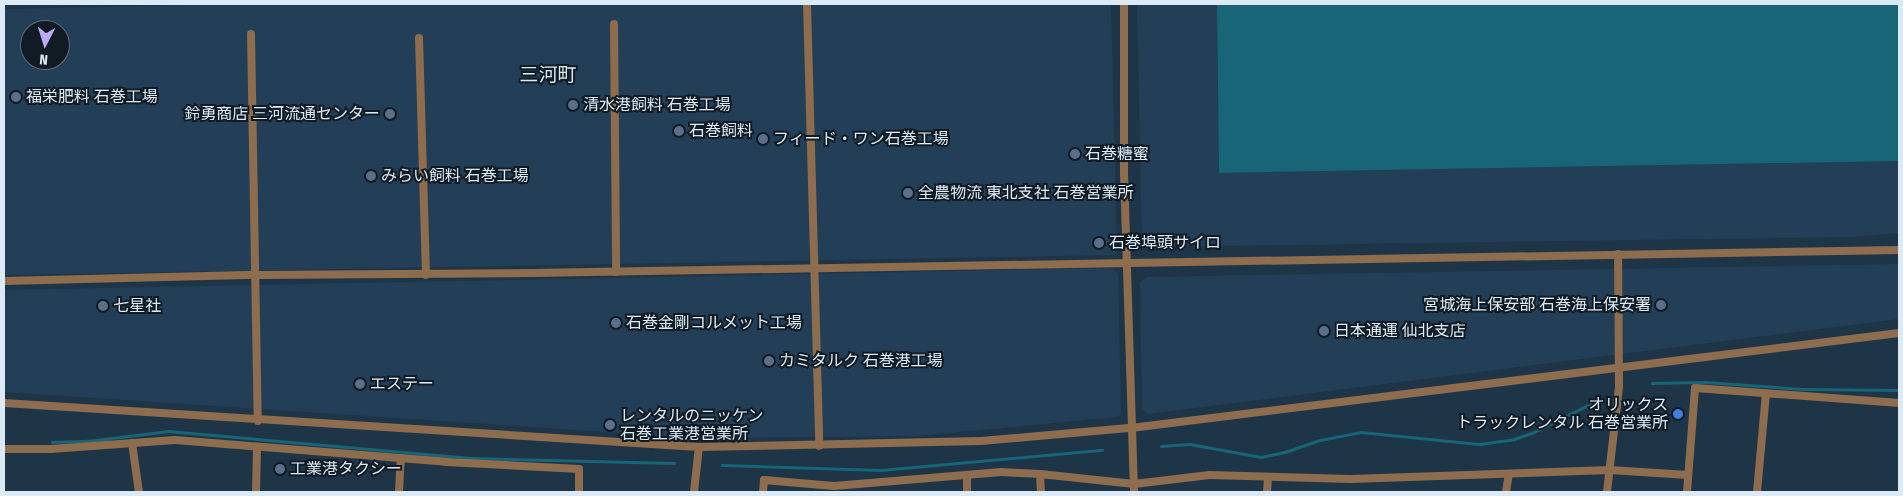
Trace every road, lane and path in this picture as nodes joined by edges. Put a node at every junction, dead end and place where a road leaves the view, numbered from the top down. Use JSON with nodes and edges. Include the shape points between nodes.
{"nodes":[{"id":1,"x":807,"y":4,"type":"edge"},
{"id":2,"x":1124,"y":4,"type":"edge"},
{"id":3,"x":614,"y":24,"type":"dead end"},
{"id":4,"x":251,"y":34,"type":"dead end"},
{"id":5,"x":418,"y":38,"type":"dead end"},
{"id":6,"x":1899,"y":250,"type":"edge"},
{"id":7,"x":1618,"y":254,"type":"junction"},
{"id":8,"x":1128,"y":262,"type":"junction"},
{"id":9,"x":814,"y":268,"type":"junction"},
{"id":10,"x":616,"y":272,"type":"junction"},
{"id":11,"x":257,"y":275,"type":"junction"},
{"id":12,"x":426,"y":275,"type":"junction"},
{"id":13,"x":4,"y":281,"type":"edge"},
{"id":14,"x":1899,"y":333,"type":"edge"},
{"id":15,"x":1620,"y":366,"type":"junction"},
{"id":16,"x":1766,"y":393,"type":"junction"},
{"id":17,"x":1899,"y":403,"type":"edge"},
{"id":18,"x":4,"y":404,"type":"edge"},
{"id":19,"x":258,"y":421,"type":"junction"},
{"id":20,"x":1131,"y":428,"type":"junction"},
{"id":21,"x":132,"y":443,"type":"junction"},
{"id":22,"x":819,"y":446,"type":"junction"},
{"id":23,"x":699,"y":447,"type":"junction"},
{"id":24,"x":257,"y":448,"type":"junction"},
{"id":25,"x":4,"y":449,"type":"edge"},
{"id":26,"x":401,"y":458,"type":"junction"},
{"id":27,"x":1610,"y":470,"type":"junction"},
{"id":28,"x":1040,"y":474,"type":"junction"},
{"id":29,"x":1509,"y":474,"type":"junction"},
{"id":30,"x":1688,"y":475,"type":"junction"},
{"id":31,"x":967,"y":476,"type":"junction"},
{"id":32,"x":1268,"y":478,"type":"junction"},
{"id":33,"x":1134,"y":488,"type":"edge"},
{"id":34,"x":834,"y":489,"type":"edge"},
{"id":35,"x":139,"y":492,"type":"edge"},
{"id":36,"x":256,"y":492,"type":"edge"},
{"id":37,"x":399,"y":492,"type":"edge"},
{"id":38,"x":579,"y":492,"type":"edge"},
{"id":39,"x":694,"y":492,"type":"edge"},
{"id":40,"x":763,"y":492,"type":"edge"},
{"id":41,"x":967,"y":492,"type":"edge"},
{"id":42,"x":1041,"y":492,"type":"edge"},
{"id":43,"x":1267,"y":492,"type":"edge"},
{"id":44,"x":1506,"y":492,"type":"edge"},
{"id":45,"x":1607,"y":492,"type":"edge"},
{"id":46,"x":1687,"y":492,"type":"edge"},
{"id":47,"x":1757,"y":492,"type":"edge"}],
"edges":[{"from":1,"to":9,"type":"street"},
{"from":2,"to":8,"type":"street","via":[[1124,173]]},
{"from":3,"to":10,"type":"street"},
{"from":4,"to":11,"type":"street"},
{"from":5,"to":12,"type":"street"},
{"from":6,"to":7,"type":"street"},
{"from":7,"to":8,"type":"street"},
{"from":7,"to":15,"type":"street"},
{"from":8,"to":9,"type":"street"},
{"from":8,"to":20,"type":"street"},
{"from":9,"to":10,"type":"street"},
{"from":9,"to":22,"type":"street"},
{"from":10,"to":12,"type":"street"},
{"from":11,"to":12,"type":"street"},
{"from":11,"to":13,"type":"street"},
{"from":11,"to":19,"type":"street"},
{"from":14,"to":15,"type":"street"},
{"from":15,"to":20,"type":"street"},
{"from":15,"to":27,"type":"street"},
{"from":16,"to":17,"type":"street"},
{"from":16,"to":30,"type":"street","via":[[1695,388]]},
{"from":16,"to":47,"type":"street"},
{"from":18,"to":19,"type":"street"},
{"from":19,"to":23,"type":"street"},
{"from":20,"to":22,"type":"street","via":[[981,441]]},
{"from":20,"to":33,"type":"street"},
{"from":21,"to":24,"type":"street","via":[[191,441]]},
{"from":21,"to":25,"type":"street"},
{"from":21,"to":35,"type":"street"},
{"from":22,"to":23,"type":"street"},
{"from":23,"to":39,"type":"street"},
{"from":24,"to":26,"type":"street"},
{"from":24,"to":36,"type":"street"},
{"from":26,"to":37,"type":"street"},
{"from":26,"to":38,"type":"street","via":[[579,469]]},
{"from":27,"to":29,"type":"street"},
{"from":27,"to":30,"type":"street"},
{"from":27,"to":45,"type":"street"},
{"from":28,"to":31,"type":"street","via":[[1001,472]]},
{"from":28,"to":33,"type":"street"},
{"from":28,"to":42,"type":"street"},
{"from":29,"to":32,"type":"street"},
{"from":29,"to":44,"type":"street"},
{"from":30,"to":46,"type":"street"},
{"from":31,"to":34,"type":"street"},
{"from":31,"to":41,"type":"street"},
{"from":32,"to":33,"type":"street","via":[[1209,475]]},
{"from":32,"to":43,"type":"street"},
{"from":34,"to":40,"type":"street","via":[[764,480]]}]}
